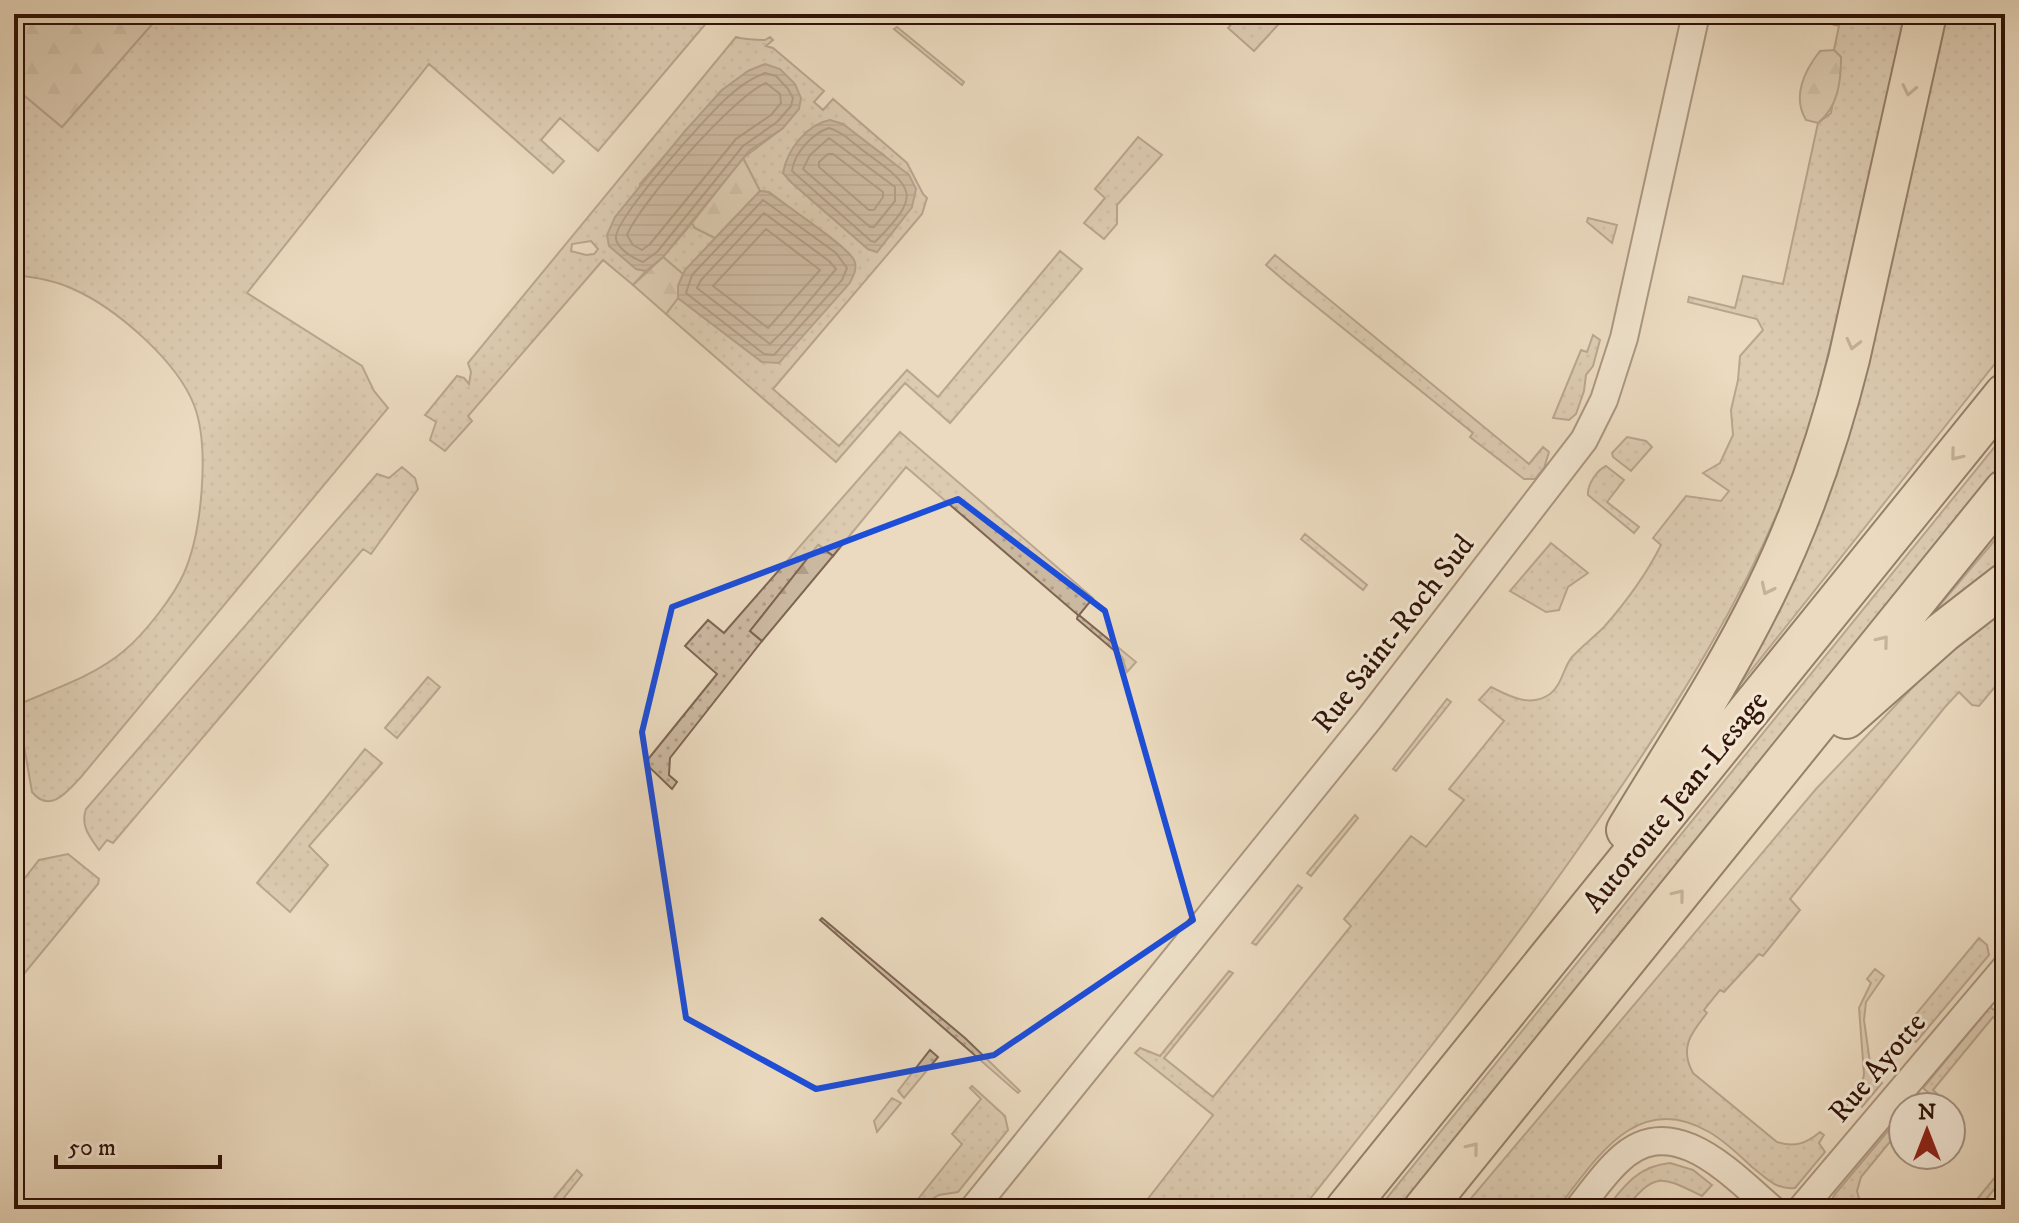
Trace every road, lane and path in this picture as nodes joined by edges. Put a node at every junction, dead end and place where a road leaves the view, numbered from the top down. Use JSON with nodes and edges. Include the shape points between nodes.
{"nodes":[{"id":1,"x":1696,"y":14,"type":"edge"},
{"id":2,"x":1926,"y":14,"type":"edge"},
{"id":3,"x":2005,"y":394,"type":"edge"},
{"id":4,"x":2005,"y":490,"type":"edge"},
{"id":5,"x":2005,"y":584,"type":"edge"},
{"id":6,"x":1765,"y":790,"type":"junction"},
{"id":7,"x":1548,"y":960,"type":"junction"},
{"id":8,"x":2005,"y":968,"type":"edge"},
{"id":9,"x":973,"y":1209,"type":"edge"},
{"id":10,"x":1346,"y":1209,"type":"edge"},
{"id":11,"x":1424,"y":1209,"type":"edge"},
{"id":12,"x":1578,"y":1209,"type":"edge"},
{"id":13,"x":1772,"y":1209,"type":"edge"},
{"id":14,"x":1801,"y":1209,"type":"edge"}],
"edges":[{"from":1,"to":9,"type":"street","name":"Rue Saint-Roch Sud","via":[[1624,338],[1604,400],[1584,440],[1369,719]]},
{"from":2,"to":7,"type":"highway","one_way":true,"via":[[1855,337],[1806,500],[1735,650]]},
{"from":3,"to":7,"type":"highway","name":"Autoroute Jean-Lesage","one_way":true},
{"from":6,"to":4,"type":"highway","name":"Autoroute Jean-Lesage","one_way":true},
{"from":5,"to":6,"type":"highway"},
{"from":11,"to":6,"type":"highway","name":"Autoroute Jean-Lesage","one_way":true},
{"from":7,"to":10,"type":"highway","name":"Autoroute Jean-Lesage"},
{"from":8,"to":14,"type":"street","name":"Rue Ayotte"},
{"from":12,"to":13,"type":"street","via":[[1619,1160],[1644,1144],[1660,1142],[1695,1148]]}]}
